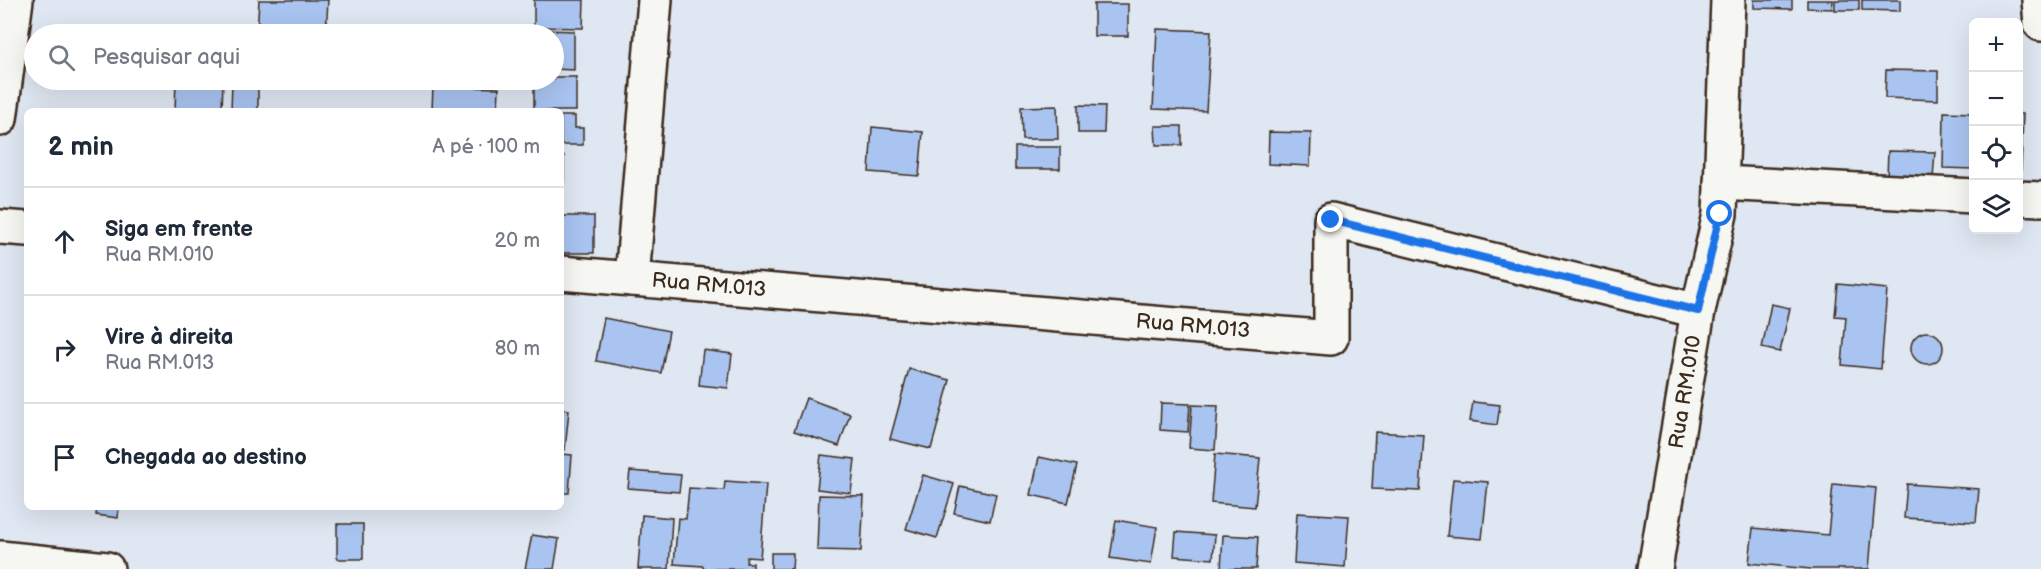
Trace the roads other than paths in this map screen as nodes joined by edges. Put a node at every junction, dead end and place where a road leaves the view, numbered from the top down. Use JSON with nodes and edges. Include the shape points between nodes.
{"nodes":[{"id":1,"x":16,"y":0,"type":"edge"},
{"id":2,"x":655,"y":0,"type":"edge"},
{"id":3,"x":1728,"y":0,"type":"edge"},
{"id":4,"x":4,"y":61,"type":"edge"},
{"id":5,"x":0,"y":119,"type":"edge"},
{"id":6,"x":1721,"y":183,"type":"junction"},
{"id":7,"x":1969,"y":196,"type":"edge"},
{"id":8,"x":2023,"y":198,"type":"edge"},
{"id":9,"x":2041,"y":199,"type":"edge"},
{"id":10,"x":0,"y":227,"type":"edge"},
{"id":11,"x":24,"y":229,"type":"edge"},
{"id":12,"x":564,"y":273,"type":"edge"},
{"id":13,"x":632,"y":279,"type":"junction"},
{"id":14,"x":1698,"y":311,"type":"junction"},
{"id":15,"x":0,"y":558,"type":"edge"},
{"id":16,"x":107,"y":569,"type":"edge"},
{"id":17,"x":1655,"y":569,"type":"edge"}],
"edges":[{"from":1,"to":4,"type":"street"},
{"from":2,"to":13,"type":"street"},
{"from":3,"to":6,"type":"street","name":"Rua RM.010"},
{"from":4,"to":5,"type":"street"},
{"from":6,"to":7,"type":"street"},
{"from":6,"to":14,"type":"street","name":"Rua RM.010","via":[[1720,214]]},
{"from":8,"to":9,"type":"street"},
{"from":10,"to":11,"type":"street"},
{"from":12,"to":13,"type":"street","name":"Rua RM.013"},
{"from":13,"to":14,"type":"street","name":"Rua RM.013","via":[[1331,338],[1331,220]]},
{"from":14,"to":17,"type":"street","name":"Rua RM.010"},
{"from":15,"to":16,"type":"street"}]}
